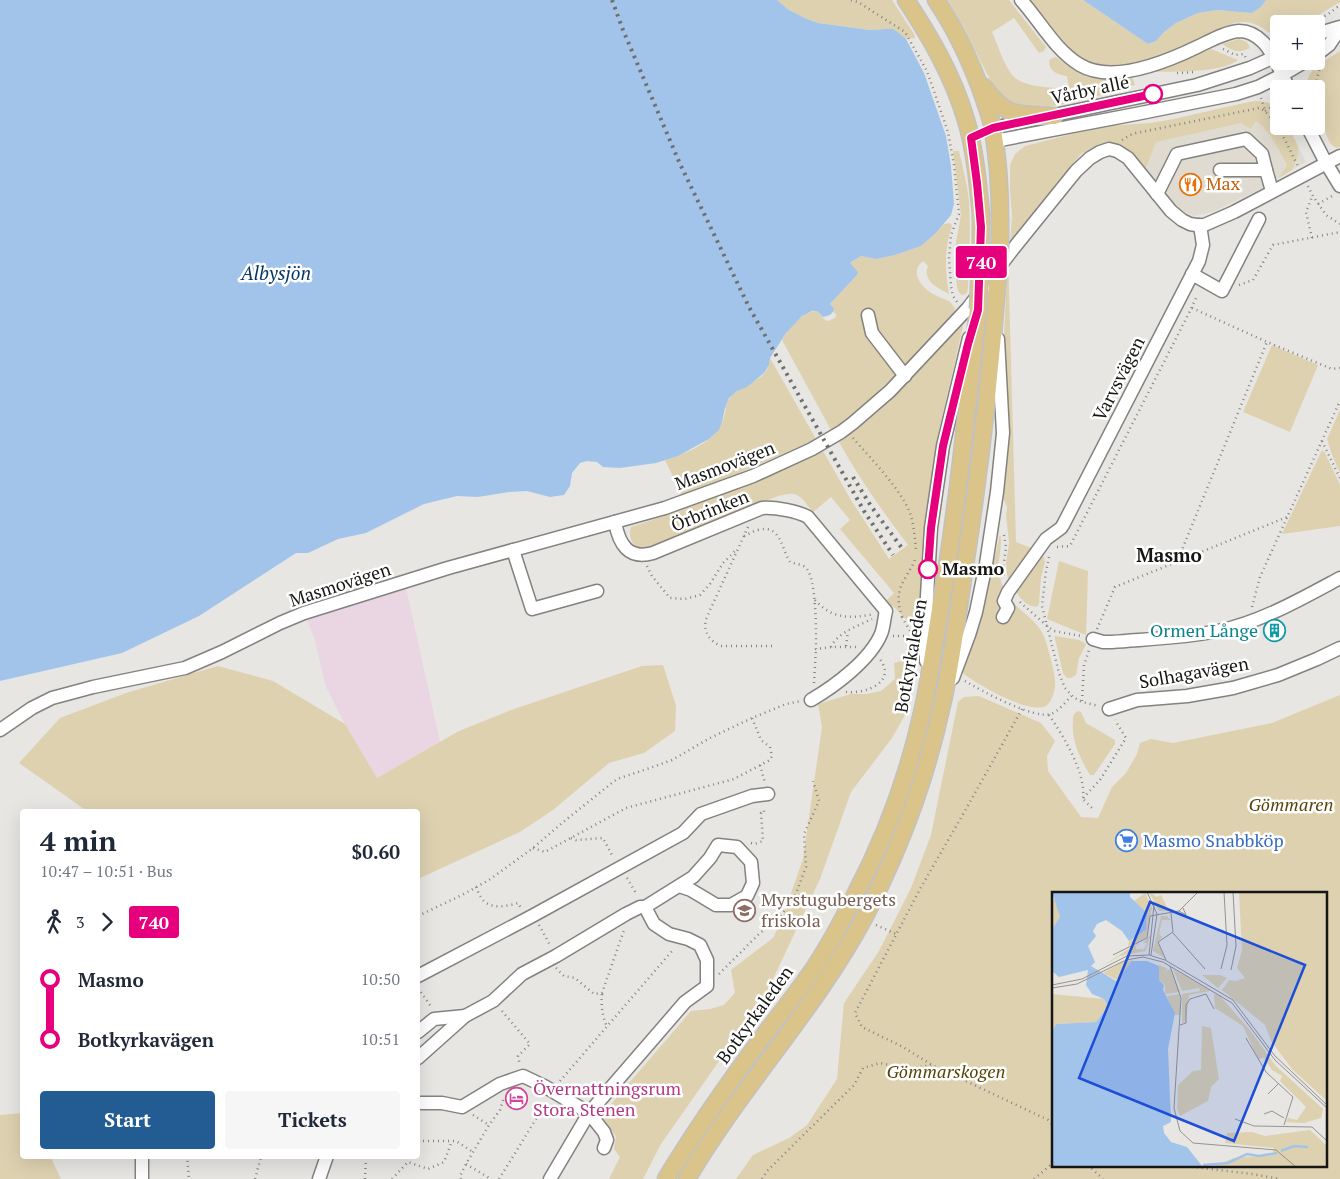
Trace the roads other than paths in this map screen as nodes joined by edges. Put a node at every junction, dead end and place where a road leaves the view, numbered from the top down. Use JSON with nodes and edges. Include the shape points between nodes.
{"nodes":[{"id":1,"x":906,"y":0,"type":"edge"},
{"id":2,"x":936,"y":0,"type":"edge"},
{"id":3,"x":1021,"y":0,"type":"edge"},
{"id":4,"x":1340,"y":28,"type":"edge"},
{"id":5,"x":1325,"y":32,"type":"edge"},
{"id":6,"x":1270,"y":49,"type":"edge"},
{"id":7,"x":1325,"y":51,"type":"edge"},
{"id":8,"x":1270,"y":59,"type":"edge"},
{"id":9,"x":1280,"y":70,"type":"edge"},
{"id":10,"x":1291,"y":70,"type":"edge"},
{"id":11,"x":974,"y":73,"type":"junction"},
{"id":12,"x":1282,"y":75,"type":"junction"},
{"id":13,"x":1284,"y":80,"type":"edge"},
{"id":14,"x":1054,"y":116,"type":"junction"},
{"id":15,"x":994,"y":134,"type":"junction"},
{"id":16,"x":1312,"y":135,"type":"edge"},
{"id":17,"x":971,"y":138,"type":"junction"},
{"id":18,"x":1340,"y":156,"type":"edge"},
{"id":19,"x":1326,"y":163,"type":"junction"},
{"id":20,"x":1220,"y":170,"type":"dead end"},
{"id":21,"x":1266,"y":170,"type":"junction"},
{"id":22,"x":1336,"y":190,"type":"edge"},
{"id":23,"x":1272,"y":192,"type":"junction"},
{"id":24,"x":1157,"y":194,"type":"junction"},
{"id":25,"x":1259,"y":219,"type":"dead end"},
{"id":26,"x":1200,"y":226,"type":"junction"},
{"id":27,"x":1197,"y":277,"type":"junction"},
{"id":28,"x":868,"y":314,"type":"dead end"},
{"id":29,"x":904,"y":376,"type":"junction"},
{"id":30,"x":615,"y":522,"type":"junction"},
{"id":31,"x":513,"y":550,"type":"junction"},
{"id":32,"x":1340,"y":578,"type":"edge"},
{"id":33,"x":597,"y":591,"type":"dead end"},
{"id":34,"x":1003,"y":617,"type":"dead end"},
{"id":35,"x":1093,"y":638,"type":"road end"},
{"id":36,"x":1340,"y":648,"type":"edge"},
{"id":37,"x":811,"y":700,"type":"road end"},
{"id":38,"x":1109,"y":709,"type":"road end"},
{"id":39,"x":0,"y":730,"type":"edge"},
{"id":40,"x":768,"y":794,"type":"dead end"},
{"id":41,"x":679,"y":886,"type":"junction"},
{"id":42,"x":645,"y":907,"type":"junction"},
{"id":43,"x":420,"y":975,"type":"edge"},
{"id":44,"x":466,"y":1016,"type":"junction"},
{"id":45,"x":420,"y":1030,"type":"edge"},
{"id":46,"x":420,"y":1056,"type":"edge"},
{"id":47,"x":420,"y":1103,"type":"edge"},
{"id":48,"x":589,"y":1113,"type":"junction"},
{"id":49,"x":604,"y":1148,"type":"dead end"},
{"id":50,"x":142,"y":1159,"type":"edge"},
{"id":51,"x":327,"y":1159,"type":"edge"},
{"id":52,"x":142,"y":1179,"type":"edge"},
{"id":53,"x":319,"y":1179,"type":"edge"},
{"id":54,"x":550,"y":1179,"type":"edge"},
{"id":55,"x":666,"y":1179,"type":"edge"},
{"id":56,"x":687,"y":1179,"type":"edge"}],
"edges":[{"from":1,"to":17,"type":"main road","name":"Botkyrkaleden","via":[[934,43],[952,81]]},
{"from":2,"to":11,"type":"main road","via":[[962,44]]},
{"from":3,"to":6,"type":"street","via":[[1061,51],[1095,72],[1123,72],[1148,67],[1238,31],[1259,38]]},
{"from":4,"to":5,"type":"street"},
{"from":4,"to":7,"type":"street"},
{"from":8,"to":14,"type":"street","name":"Vårby allé","via":[[1197,85]]},
{"from":9,"to":12,"type":"street"},
{"from":10,"to":12,"type":"street","name":"Vårby allé"},
{"from":11,"to":14,"type":"main road","via":[[993,100],[1004,109],[1014,113]]},
{"from":11,"to":15,"type":"main road"},
{"from":12,"to":13,"type":"street"},
{"from":12,"to":15,"type":"street","name":"Vårby allé","via":[[1236,94],[1136,114]]},
{"from":14,"to":15,"type":"street","name":"Vårby allé"},
{"from":15,"to":17,"type":"main road"},
{"from":15,"to":56,"type":"main road","bridge":true,"via":[[1000,198],[1000,248],[988,392],[949,670],[926,766],[907,823],[863,920],[811,1004],[730,1113]]},
{"from":16,"to":19,"type":"street"},
{"from":17,"to":55,"type":"main road","name":"Botkyrkaleden","bridge":true,"via":[[980,215],[978,310],[949,558],[923,711],[914,743],[878,845],[852,901],[814,968],[705,1118]]},
{"from":18,"to":19,"type":"street"},
{"from":19,"to":22,"type":"street"},
{"from":19,"to":23,"type":"street"},
{"from":20,"to":21,"type":"street"},
{"from":21,"to":23,"type":"street"},
{"from":21,"to":24,"type":"street","via":[[1262,154],[1246,139],[1186,152],[1177,154]]},
{"from":23,"to":26,"type":"street"},
{"from":24,"to":26,"type":"street","via":[[1182,220]]},
{"from":24,"to":29,"type":"street","name":"Masmovägen","via":[[1128,158],[1117,151],[1100,152],[1090,158],[1076,171],[968,308]]},
{"from":25,"to":27,"type":"street","via":[[1222,291]]},
{"from":26,"to":27,"type":"street","name":"Varvsvägen","via":[[1203,240]]},
{"from":27,"to":34,"type":"street","name":"Varvsvägen","via":[[1061,528],[1046,539],[1009,590],[1004,601],[1008,608]]},
{"from":28,"to":29,"type":"street","via":[[872,333]]},
{"from":29,"to":30,"type":"street","name":"Masmovägen","via":[[870,410],[812,449],[753,476],[665,508]]},
{"from":30,"to":31,"type":"street","name":"Masmovägen"},
{"from":30,"to":37,"type":"street","name":"Örbrinken","via":[[623,546],[643,556],[762,508],[808,517],[886,611],[881,633],[871,650],[842,680]]},
{"from":31,"to":33,"type":"street","via":[[532,609]]},
{"from":31,"to":39,"type":"street","name":"Masmovägen","via":[[304,613],[185,668],[52,698]]},
{"from":32,"to":35,"type":"street","via":[[1285,607],[1219,631],[1112,642]]},
{"from":36,"to":38,"type":"street","name":"Solhagavägen","via":[[1278,675],[1233,688],[1137,700]]},
{"from":40,"to":43,"type":"street","via":[[752,796],[701,814],[683,833],[620,869],[528,913]]},
{"from":41,"to":41,"type":"street","via":[[693,877],[718,845],[737,847],[750,862],[753,883],[747,896],[731,905],[716,905]]},
{"from":41,"to":42,"type":"street"},
{"from":42,"to":44,"type":"street","via":[[621,917],[522,974],[493,1002]]},
{"from":42,"to":48,"type":"street","via":[[654,924],[669,934],[700,945],[707,960],[707,986],[685,1002]]},
{"from":44,"to":45,"type":"street","via":[[434,1019]]},
{"from":44,"to":46,"type":"street"},
{"from":47,"to":48,"type":"street","via":[[462,1107],[500,1084],[523,1076]]},
{"from":48,"to":49,"type":"street","via":[[604,1132],[607,1140]]},
{"from":48,"to":54,"type":"street"},
{"from":50,"to":52,"type":"street"},
{"from":51,"to":53,"type":"street"}]}
